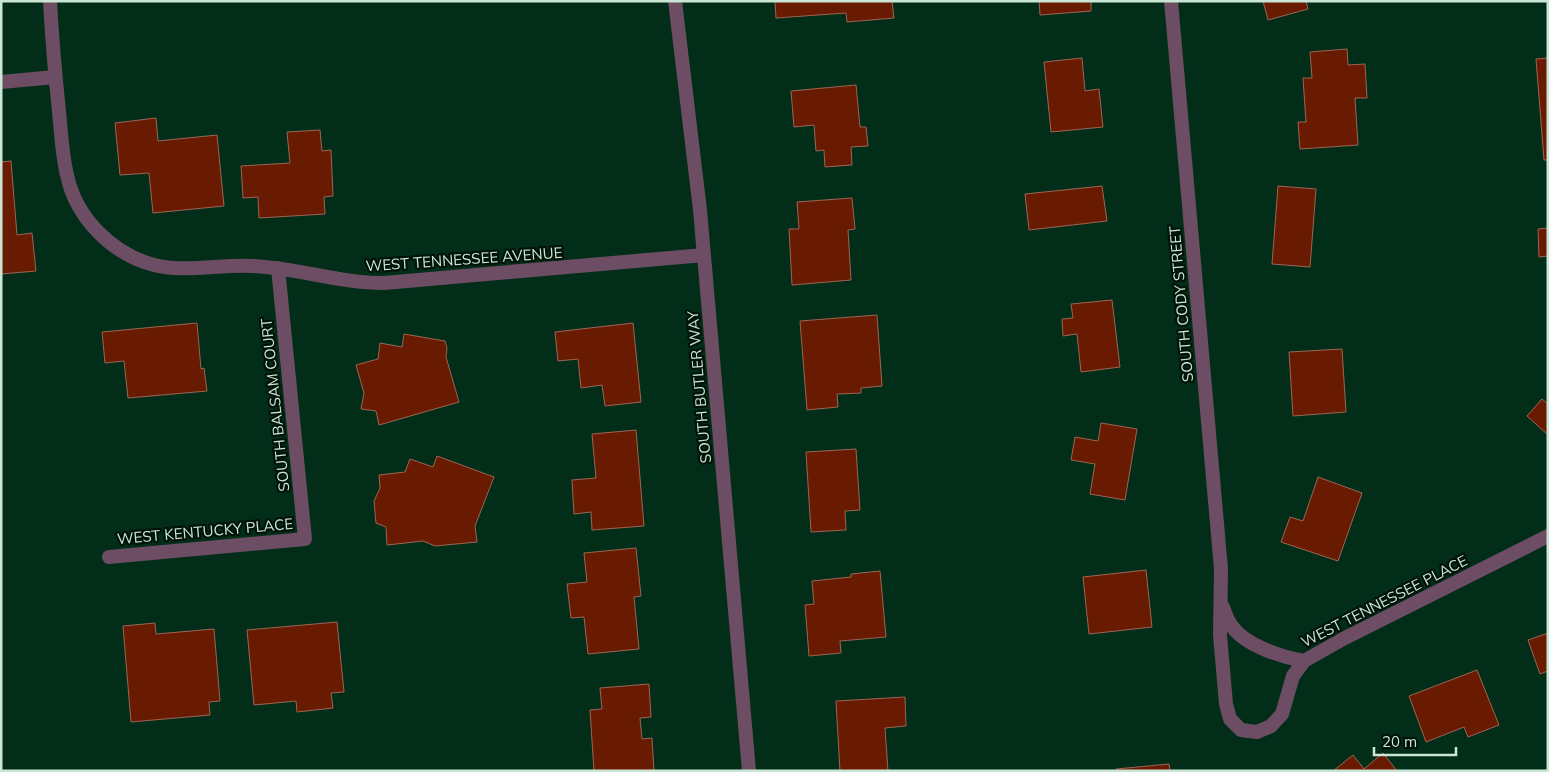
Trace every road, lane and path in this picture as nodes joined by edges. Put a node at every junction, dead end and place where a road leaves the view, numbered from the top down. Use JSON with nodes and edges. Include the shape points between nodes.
{"nodes":[{"id":1,"x":50,"y":1,"type":"edge"},
{"id":2,"x":675,"y":1,"type":"edge"},
{"id":3,"x":1171,"y":1,"type":"edge"},
{"id":4,"x":55,"y":77,"type":"junction"},
{"id":5,"x":1,"y":82,"type":"edge"},
{"id":6,"x":704,"y":255,"type":"junction"},
{"id":7,"x":278,"y":268,"type":"junction"},
{"id":8,"x":1548,"y":536,"type":"edge"},
{"id":9,"x":305,"y":539,"type":"joint"},
{"id":10,"x":108,"y":557,"type":"dead end"},
{"id":11,"x":1221,"y":604,"type":"junction"},
{"id":12,"x":1304,"y":661,"type":"junction"},
{"id":13,"x":1241,"y":730,"type":"joint"},
{"id":14,"x":749,"y":771,"type":"edge"}],
"edges":[{"from":1,"to":4,"type":"street","name":"WEST TENNESSEE AVENUE"},
{"from":2,"to":6,"type":"street","name":"SOUTH BUTLER WAY"},
{"from":3,"to":11,"type":"street","name":"SOUTH CODY STREET","via":[[1221,569]]},
{"from":4,"to":5,"type":"street"},
{"from":4,"to":7,"type":"street","name":"WEST TENNESSEE AVENUE","via":[[67,175],[78,206],[105,239],[121,251],[156,266]]},
{"from":6,"to":7,"type":"street","name":"WEST TENNESSEE AVENUE","via":[[384,283],[345,281]]},
{"from":6,"to":14,"type":"street","name":"SOUTH BUTLER WAY"},
{"from":7,"to":9,"type":"street","name":"SOUTH BALSAM COURT"},
{"from":8,"to":12,"type":"street","name":"WEST TENNESSEE PLACE"},
{"from":9,"to":10,"type":"street","name":"WEST KENTUCKY PLACE"},
{"from":11,"to":12,"type":"street","name":"SOUTH CODY STREET","via":[[1232,626],[1246,639],[1265,650]]},
{"from":11,"to":13,"type":"street","name":"SOUTH CODY STREET","via":[[1220,635],[1226,704],[1230,719]]},
{"from":12,"to":13,"type":"street","name":"WEST TENNESSEE PLACE","via":[[1293,676],[1282,714],[1271,726],[1257,732]]}]}
